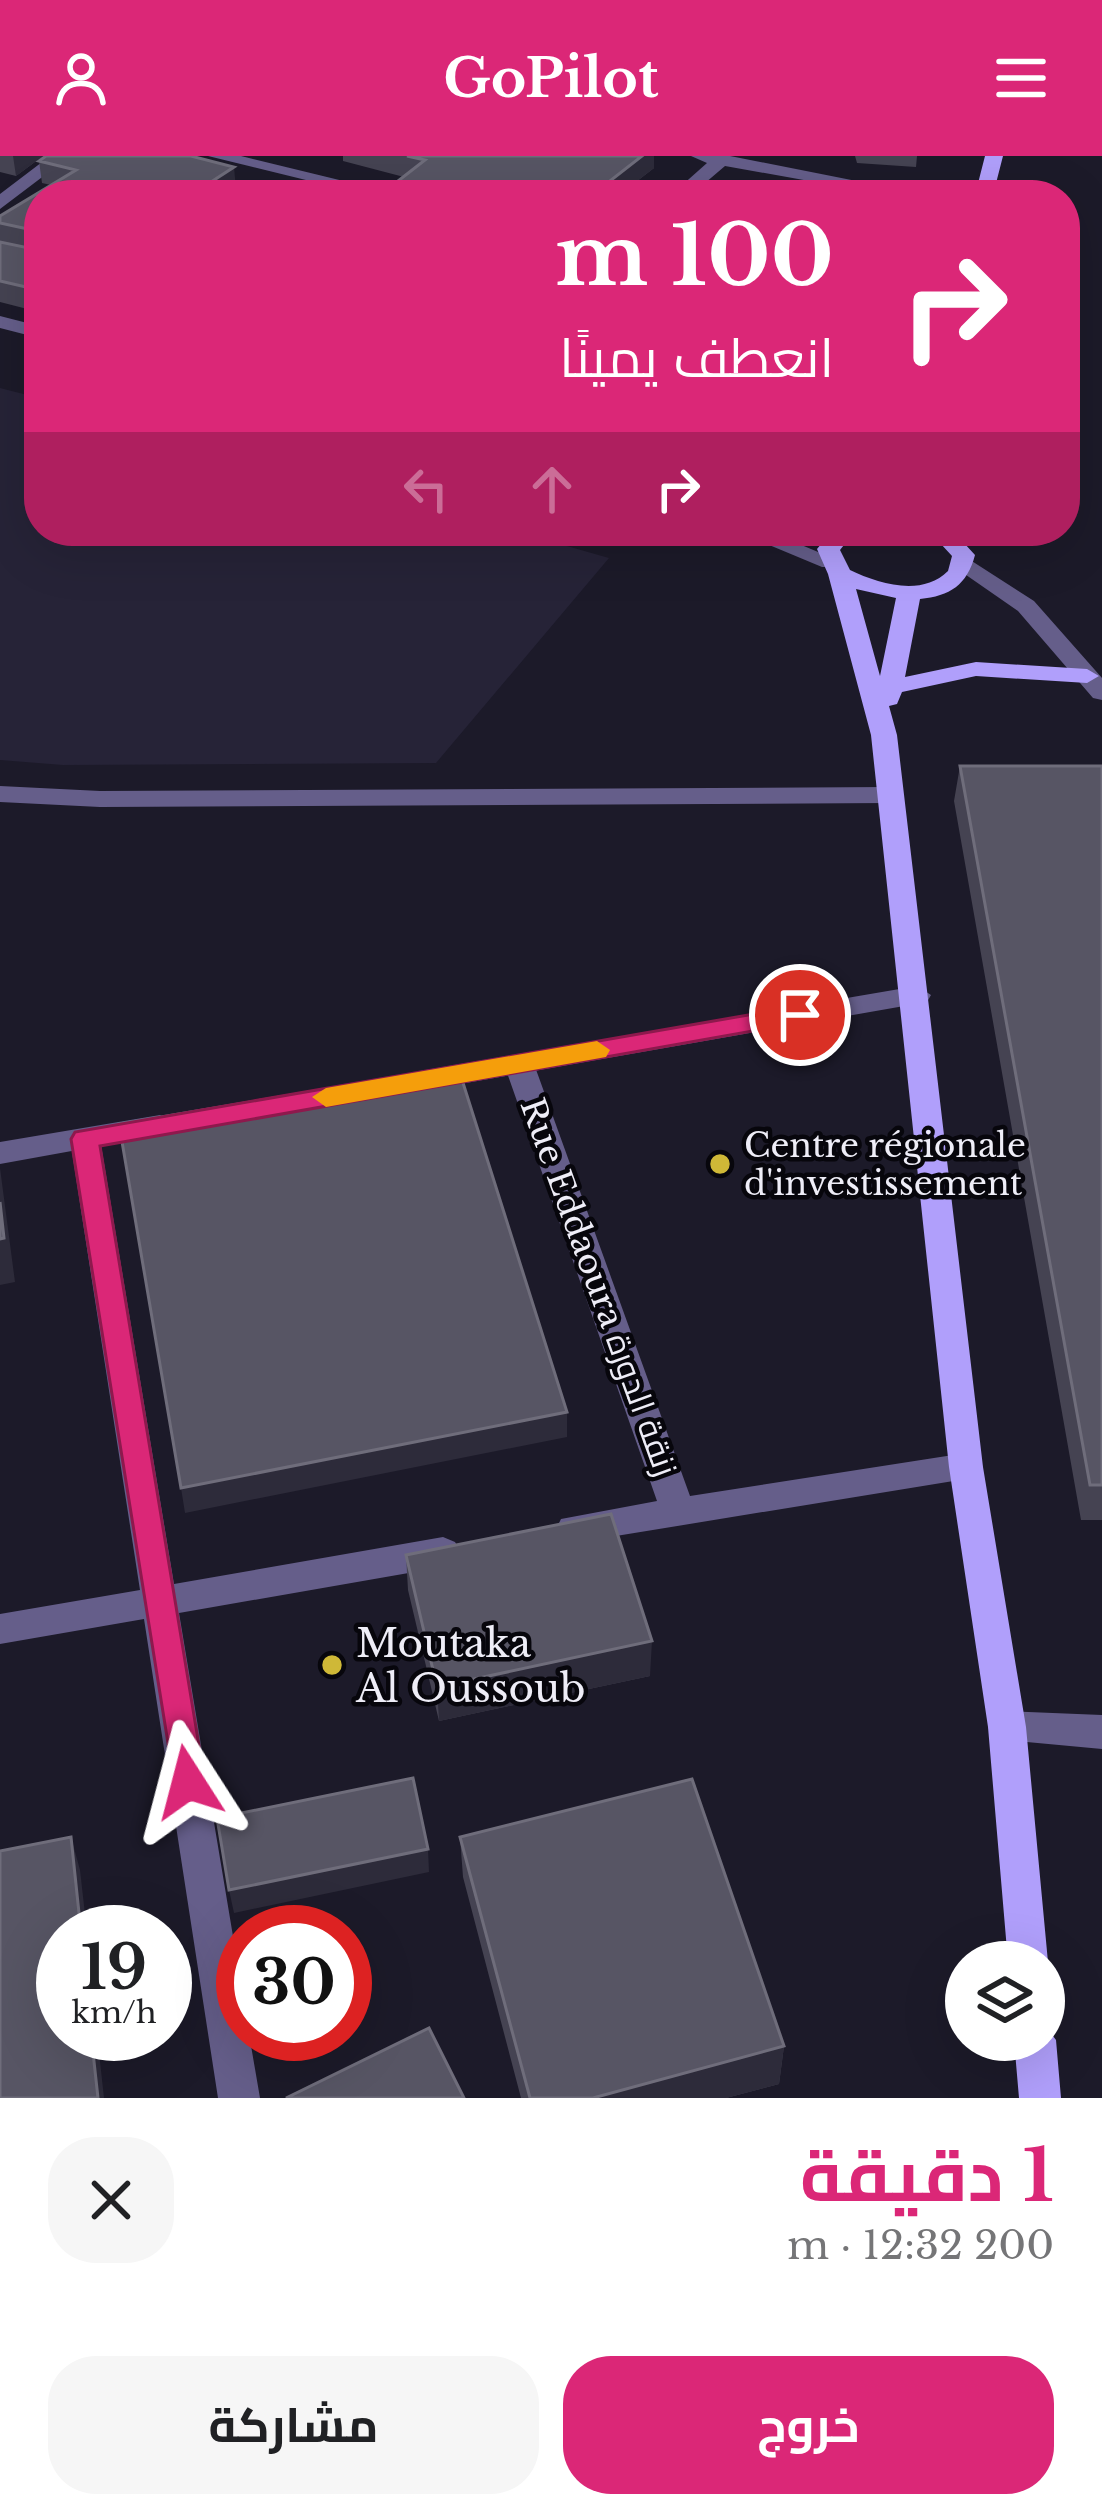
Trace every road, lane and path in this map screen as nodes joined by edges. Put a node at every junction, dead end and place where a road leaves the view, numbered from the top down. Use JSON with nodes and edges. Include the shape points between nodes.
{"nodes":[{"id":1,"x":61,"y":156,"type":"edge"},
{"id":2,"x":217,"y":156,"type":"edge"},
{"id":3,"x":328,"y":156,"type":"edge"},
{"id":4,"x":700,"y":156,"type":"edge"},
{"id":5,"x":722,"y":160,"type":"junction"},
{"id":6,"x":304,"y":176,"type":"junction"},
{"id":7,"x":298,"y":180,"type":"edge"},
{"id":8,"x":323,"y":180,"type":"edge"},
{"id":9,"x":698,"y":180,"type":"edge"},
{"id":10,"x":834,"y":180,"type":"edge"},
{"id":11,"x":9,"y":187,"type":"edge"},
{"id":12,"x":0,"y":203,"type":"edge"},
{"id":13,"x":783,"y":546,"type":"edge"},
{"id":14,"x":831,"y":546,"type":"edge"},
{"id":15,"x":955,"y":546,"type":"edge"},
{"id":16,"x":964,"y":563,"type":"junction"},
{"id":17,"x":835,"y":568,"type":"junction"},
{"id":18,"x":945,"y":584,"type":"junction"},
{"id":19,"x":909,"y":593,"type":"junction"},
{"id":20,"x":1026,"y":606,"type":"junction"},
{"id":21,"x":1094,"y":685,"type":"edge"},
{"id":22,"x":890,"y":687,"type":"junction"},
{"id":23,"x":884,"y":735,"type":"junction"},
{"id":24,"x":0,"y":794,"type":"edge"},
{"id":25,"x":888,"y":795,"type":"junction"},
{"id":26,"x":917,"y":995,"type":"junction"},
{"id":27,"x":519,"y":1064,"type":"junction"},
{"id":28,"x":382,"y":1088,"type":"edge"},
{"id":29,"x":199,"y":1119,"type":"edge"},
{"id":30,"x":85,"y":1139,"type":"junction"},
{"id":31,"x":0,"y":1153,"type":"edge"},
{"id":32,"x":966,"y":1467,"type":"junction"},
{"id":33,"x":678,"y":1511,"type":"junction"},
{"id":34,"x":537,"y":1536,"type":"edge"},
{"id":35,"x":490,"y":1544,"type":"edge"},
{"id":36,"x":159,"y":1602,"type":"junction"},
{"id":37,"x":0,"y":1629,"type":"edge"},
{"id":38,"x":1007,"y":1727,"type":"junction"},
{"id":39,"x":1102,"y":1732,"type":"edge"},
{"id":40,"x":1026,"y":1941,"type":"edge"},
{"id":41,"x":1037,"y":2061,"type":"edge"},
{"id":42,"x":239,"y":2098,"type":"edge"},
{"id":43,"x":1040,"y":2098,"type":"edge"}],
"edges":[{"from":1,"to":11,"type":"street"},
{"from":2,"to":6,"type":"street"},
{"from":3,"to":6,"type":"street"},
{"from":4,"to":5,"type":"street"},
{"from":5,"to":9,"type":"street"},
{"from":5,"to":10,"type":"street"},
{"from":6,"to":7,"type":"street"},
{"from":6,"to":8,"type":"street"},
{"from":11,"to":12,"type":"street"},
{"from":13,"to":17,"type":"street"},
{"from":14,"to":17,"type":"main road"},
{"from":15,"to":16,"type":"main road"},
{"from":16,"to":18,"type":"main road"},
{"from":16,"to":20,"type":"street"},
{"from":17,"to":19,"type":"main road","via":[[883,592]]},
{"from":17,"to":23,"type":"main road"},
{"from":18,"to":19,"type":"main road"},
{"from":18,"to":20,"type":"street"},
{"from":19,"to":22,"type":"main road"},
{"from":20,"to":21,"type":"street"},
{"from":21,"to":22,"type":"main road","via":[[976,669]]},
{"from":22,"to":23,"type":"main road"},
{"from":23,"to":25,"type":"main road"},
{"from":24,"to":25,"type":"street"},
{"from":25,"to":26,"type":"main road"},
{"from":26,"to":27,"type":"street"},
{"from":26,"to":32,"type":"main road"},
{"from":27,"to":28,"type":"street"},
{"from":27,"to":33,"type":"street","name":"Rue Eddaoura زنقة الدورة"},
{"from":29,"to":30,"type":"street"},
{"from":30,"to":31,"type":"street"},
{"from":30,"to":36,"type":"street"},
{"from":32,"to":33,"type":"street"},
{"from":32,"to":38,"type":"main road"},
{"from":33,"to":34,"type":"street"},
{"from":35,"to":36,"type":"street"},
{"from":36,"to":37,"type":"street"},
{"from":36,"to":42,"type":"street"},
{"from":38,"to":39,"type":"street"},
{"from":38,"to":40,"type":"main road"},
{"from":41,"to":43,"type":"main road"}]}
